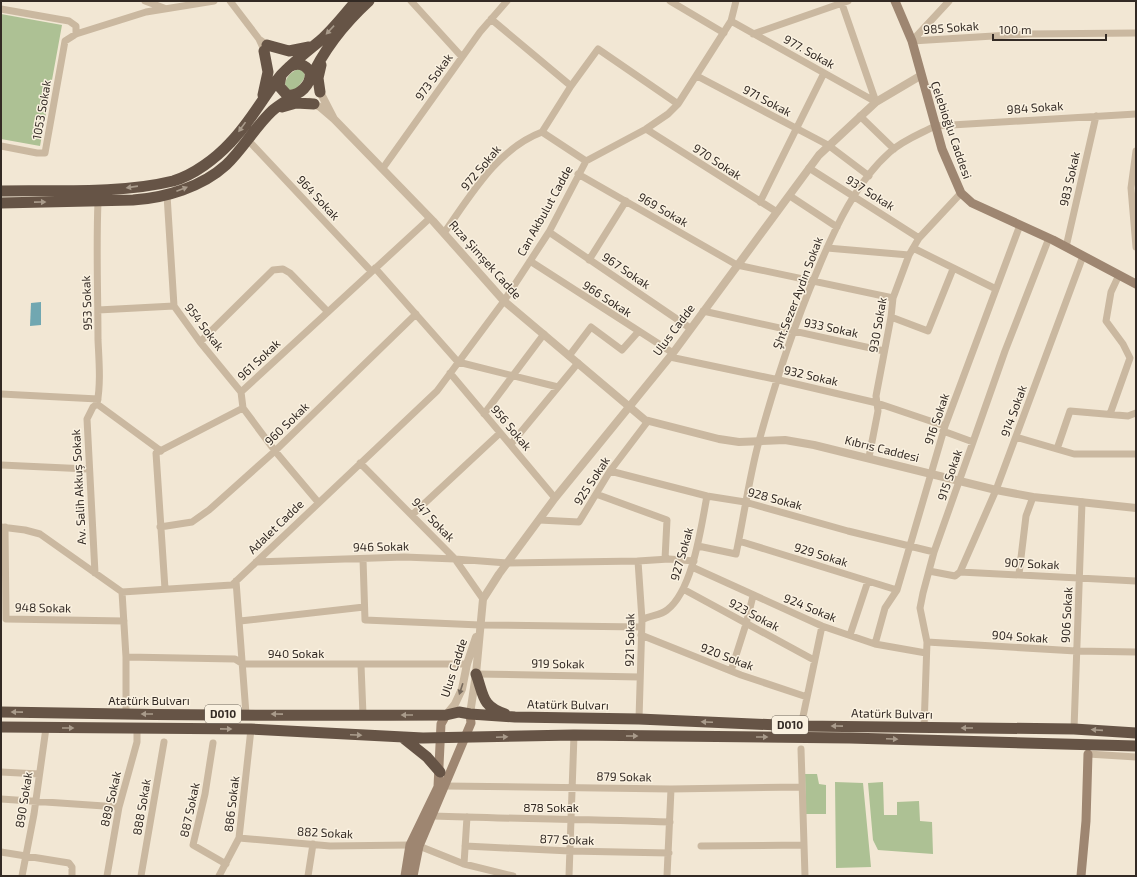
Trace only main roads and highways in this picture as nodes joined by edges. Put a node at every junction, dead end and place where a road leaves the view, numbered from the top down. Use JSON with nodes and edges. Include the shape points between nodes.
{"nodes":[{"id":1,"x":356,"y":1,"type":"edge"},
{"id":2,"x":369,"y":1,"type":"edge"},
{"id":3,"x":895,"y":1,"type":"edge"},
{"id":4,"x":313,"y":46,"type":"junction"},
{"id":5,"x":326,"y":52,"type":"junction"},
{"id":6,"x":287,"y":72,"type":"junction"},
{"id":7,"x":310,"y":76,"type":"junction"},
{"id":8,"x":320,"y":92,"type":"road end"},
{"id":9,"x":292,"y":95,"type":"junction"},
{"id":10,"x":314,"y":104,"type":"road end"},
{"id":11,"x":259,"y":105,"type":"junction"},
{"id":12,"x":274,"y":110,"type":"junction"},
{"id":13,"x":1,"y":191,"type":"edge"},
{"id":14,"x":1,"y":203,"type":"edge"},
{"id":15,"x":1136,"y":284,"type":"edge"},
{"id":16,"x":476,"y":674,"type":"road end"},
{"id":17,"x":1,"y":712,"type":"edge"},
{"id":18,"x":470,"y":714,"type":"junction"},
{"id":19,"x":446,"y":715,"type":"junction"},
{"id":20,"x":515,"y":717,"type":"junction"},
{"id":21,"x":1,"y":727,"type":"edge"},
{"id":22,"x":1136,"y":733,"type":"edge"},
{"id":23,"x":402,"y":737,"type":"junction"},
{"id":24,"x":439,"y":738,"type":"junction"},
{"id":25,"x":463,"y":738,"type":"junction"},
{"id":26,"x":1136,"y":746,"type":"edge"},
{"id":27,"x":1088,"y":754,"type":"road end"},
{"id":28,"x":440,"y":772,"type":"junction"},
{"id":29,"x":414,"y":846,"type":"junction"},
{"id":30,"x":405,"y":876,"type":"edge"},
{"id":31,"x":413,"y":876,"type":"edge"},
{"id":32,"x":1081,"y":876,"type":"edge"}],
"edges":[{"from":1,"to":4,"type":"highway","one_way":true},
{"from":2,"to":5,"type":"highway","via":[[334,39]]},
{"from":3,"to":15,"type":"main road","name":"Çelebioğlu Caddesi","via":[[912,42],[935,126],[961,193],[972,203],[1049,238]]},
{"from":4,"to":6,"type":"highway"},
{"from":4,"to":11,"type":"highway","via":[[289,51],[264,45],[267,83]]},
{"from":5,"to":7,"type":"highway"},
{"from":5,"to":8,"type":"highway","via":[[319,71]]},
{"from":6,"to":7,"type":"highway"},
{"from":6,"to":9,"type":"highway","via":[[281,89]]},
{"from":6,"to":11,"type":"highway"},
{"from":7,"to":9,"type":"highway"},
{"from":9,"to":12,"type":"highway"},
{"from":10,"to":12,"type":"highway","via":[[296,103]]},
{"from":11,"to":13,"type":"highway","one_way":true,"via":[[231,142],[216,157],[174,181],[126,188]]},
{"from":14,"to":12,"type":"highway","one_way":true,"via":[[98,202],[151,199],[167,195],[210,176],[226,165]]},
{"from":16,"to":20,"type":"highway","via":[[486,704],[496,711]]},
{"from":19,"to":17,"type":"highway","name":"Atatürk Bulvarı","number":"D010","one_way":true},
{"from":18,"to":19,"type":"highway","name":"Atatürk Bulvarı","number":"D010","via":[[459,712]]},
{"from":18,"to":20,"type":"highway","name":"Atatürk Bulvarı","number":"D010"},
{"from":18,"to":25,"type":"main road","via":[[471,723]]},
{"from":19,"to":24,"type":"main road","via":[[441,724]]},
{"from":22,"to":20,"type":"highway","name":"Atatürk Bulvarı","number":"D010","one_way":true,"via":[[1074,729],[801,726]]},
{"from":21,"to":23,"type":"highway","name":"Atatürk Bulvarı","number":"D010","one_way":true,"via":[[252,729]]},
{"from":23,"to":24,"type":"highway","name":"Atatürk Bulvarı","number":"D010"},
{"from":23,"to":28,"type":"highway","via":[[427,757]]},
{"from":24,"to":25,"type":"highway","name":"Atatürk Bulvarı","number":"D010"},
{"from":24,"to":28,"type":"main road"},
{"from":25,"to":26,"type":"highway","name":"Atatürk Bulvarı","number":"D010","one_way":true,"via":[[850,738]]},
{"from":25,"to":29,"type":"main road","via":[[432,816]]},
{"from":27,"to":32,"type":"main road"},
{"from":28,"to":29,"type":"main road","via":[[438,787]]},
{"from":29,"to":30,"type":"main road"},
{"from":29,"to":31,"type":"main road"}]}
